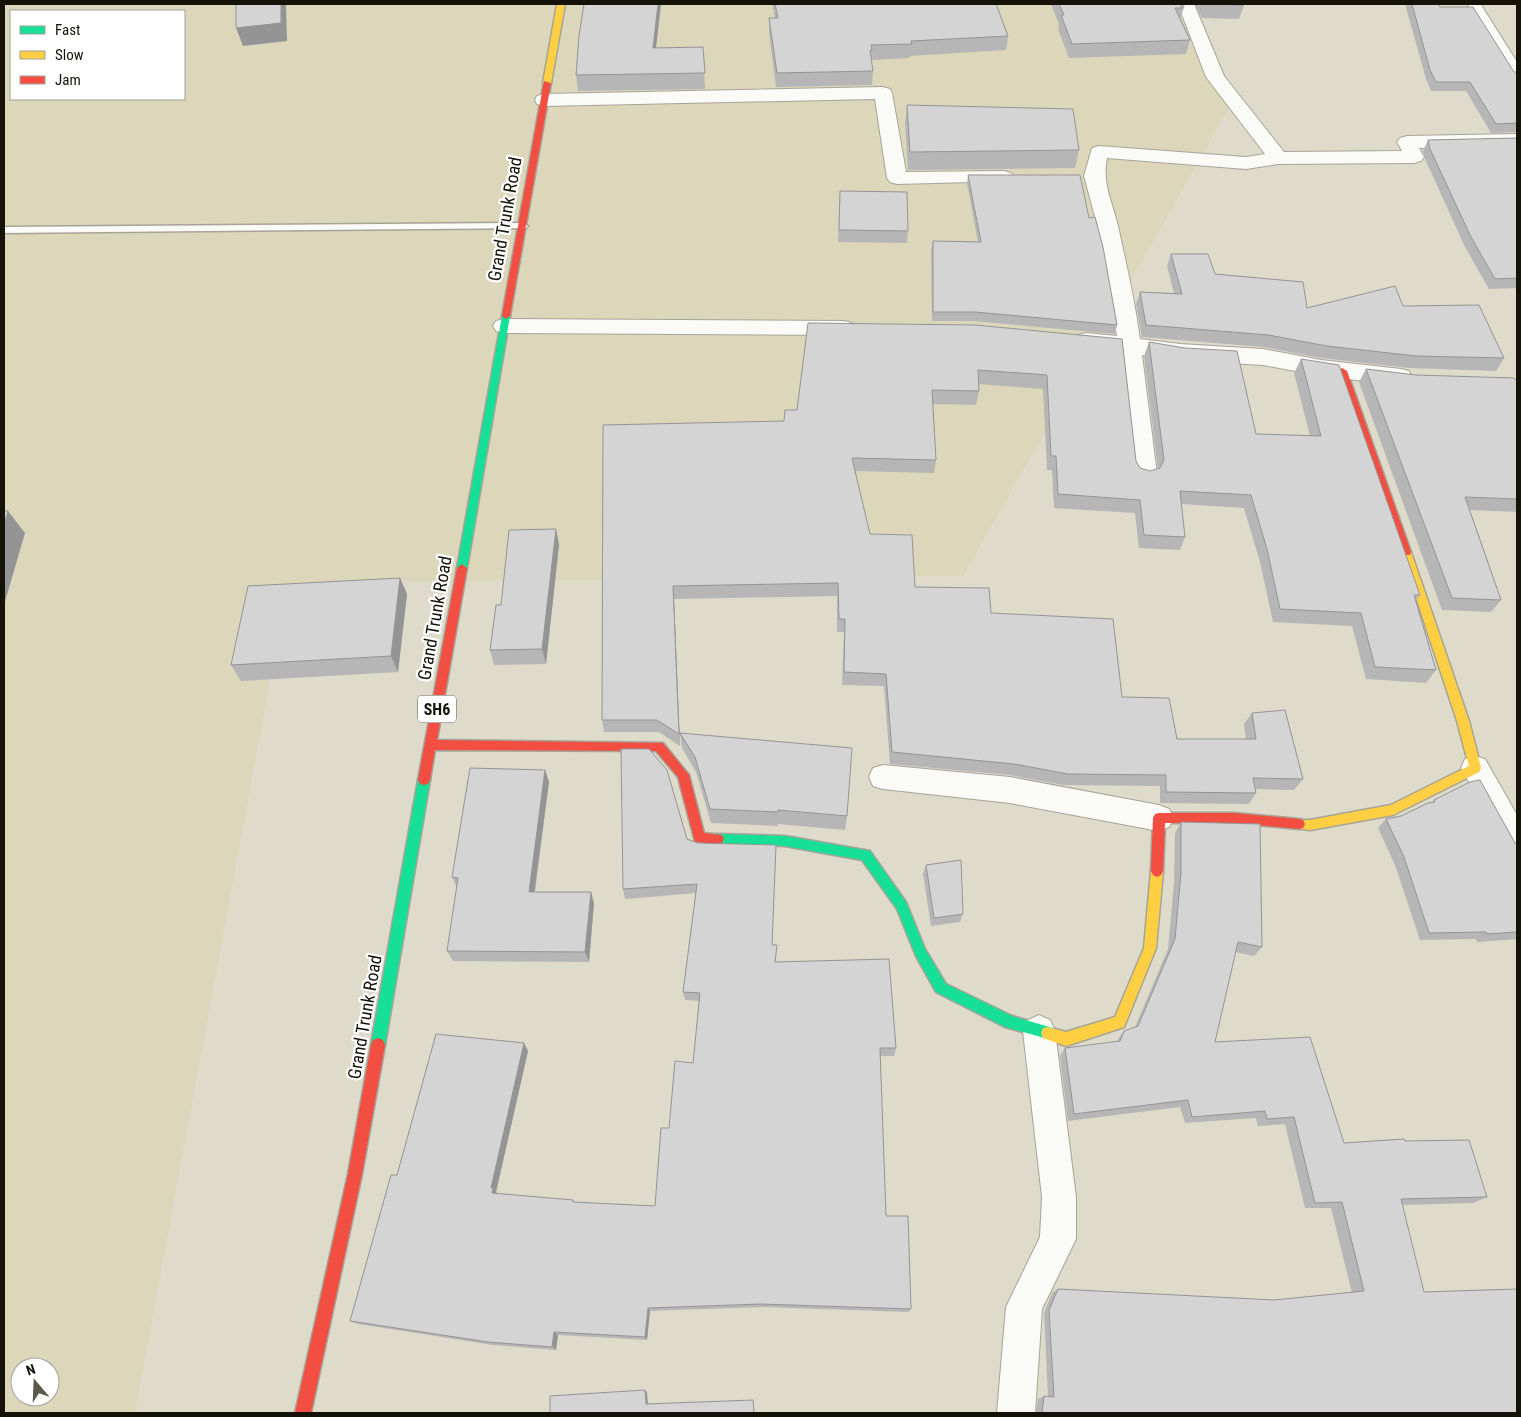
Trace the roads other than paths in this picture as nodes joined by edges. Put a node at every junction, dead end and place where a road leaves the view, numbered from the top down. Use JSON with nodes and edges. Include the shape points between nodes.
{"nodes":[{"id":1,"x":561,"y":4,"type":"edge"},
{"id":2,"x":1186,"y":4,"type":"edge"},
{"id":3,"x":1475,"y":7,"type":"edge"},
{"id":4,"x":1517,"y":76,"type":"edge"},
{"id":5,"x":544,"y":100,"type":"junction"},
{"id":6,"x":1517,"y":140,"type":"edge"},
{"id":7,"x":1278,"y":158,"type":"junction"},
{"id":8,"x":1025,"y":177,"type":"edge"},
{"id":9,"x":522,"y":226,"type":"junction"},
{"id":10,"x":4,"y":230,"type":"edge"},
{"id":11,"x":504,"y":326,"type":"junction"},
{"id":12,"x":865,"y":328,"type":"edge"},
{"id":13,"x":1068,"y":338,"type":"edge"},
{"id":14,"x":1129,"y":345,"type":"junction"},
{"id":15,"x":1342,"y":371,"type":"junction"},
{"id":16,"x":1418,"y":378,"type":"edge"},
{"id":17,"x":1145,"y":474,"type":"edge"},
{"id":18,"x":430,"y":745,"type":"junction"},
{"id":19,"x":1475,"y":768,"type":"junction"},
{"id":20,"x":883,"y":777,"type":"dead end"},
{"id":21,"x":1159,"y":818,"type":"junction"},
{"id":22,"x":1517,"y":842,"type":"edge"},
{"id":23,"x":1039,"y":1031,"type":"junction"},
{"id":24,"x":303,"y":1413,"type":"edge"},
{"id":25,"x":1016,"y":1413,"type":"edge"}],
"edges":[{"from":1,"to":5,"type":"main road","name":"Grand Trunk Road","number":"SH6"},
{"from":2,"to":7,"type":"street","via":[[1215,77]]},
{"from":3,"to":4,"type":"street"},
{"from":5,"to":8,"type":"street","via":[[883,92],[896,178]]},
{"from":5,"to":9,"type":"main road","name":"Grand Trunk Road","number":"SH6"},
{"from":6,"to":7,"type":"street","via":[[1407,142],[1414,157]]},
{"from":7,"to":14,"type":"street","via":[[1246,163],[1099,152],[1084,176],[1107,224]]},
{"from":9,"to":10,"type":"lane"},
{"from":9,"to":11,"type":"main road","name":"Grand Trunk Road","number":"SH6"},
{"from":11,"to":12,"type":"street"},
{"from":11,"to":18,"type":"main road","name":"Grand Trunk Road","number":"SH6"},
{"from":13,"to":14,"type":"street"},
{"from":14,"to":15,"type":"street","via":[[1263,357]]},
{"from":14,"to":17,"type":"street"},
{"from":15,"to":16,"type":"street"},
{"from":15,"to":19,"type":"main road","via":[[1463,721]]},
{"from":18,"to":23,"type":"main road","via":[[659,746],[682,775],[699,838],[785,841],[866,855],[902,906],[920,952],[941,988],[1010,1022]]},
{"from":18,"to":24,"type":"main road","name":"Grand Trunk Road","number":"SH6","via":[[355,1174]]},
{"from":19,"to":21,"type":"main road","via":[[1393,810],[1310,824],[1234,818]]},
{"from":19,"to":22,"type":"street"},
{"from":20,"to":21,"type":"street","via":[[1010,790]]},
{"from":21,"to":23,"type":"main road","via":[[1150,948],[1119,1022],[1066,1039]]},
{"from":23,"to":25,"type":"street","via":[[1059,1197],[1058,1239],[1024,1307]]}]}
